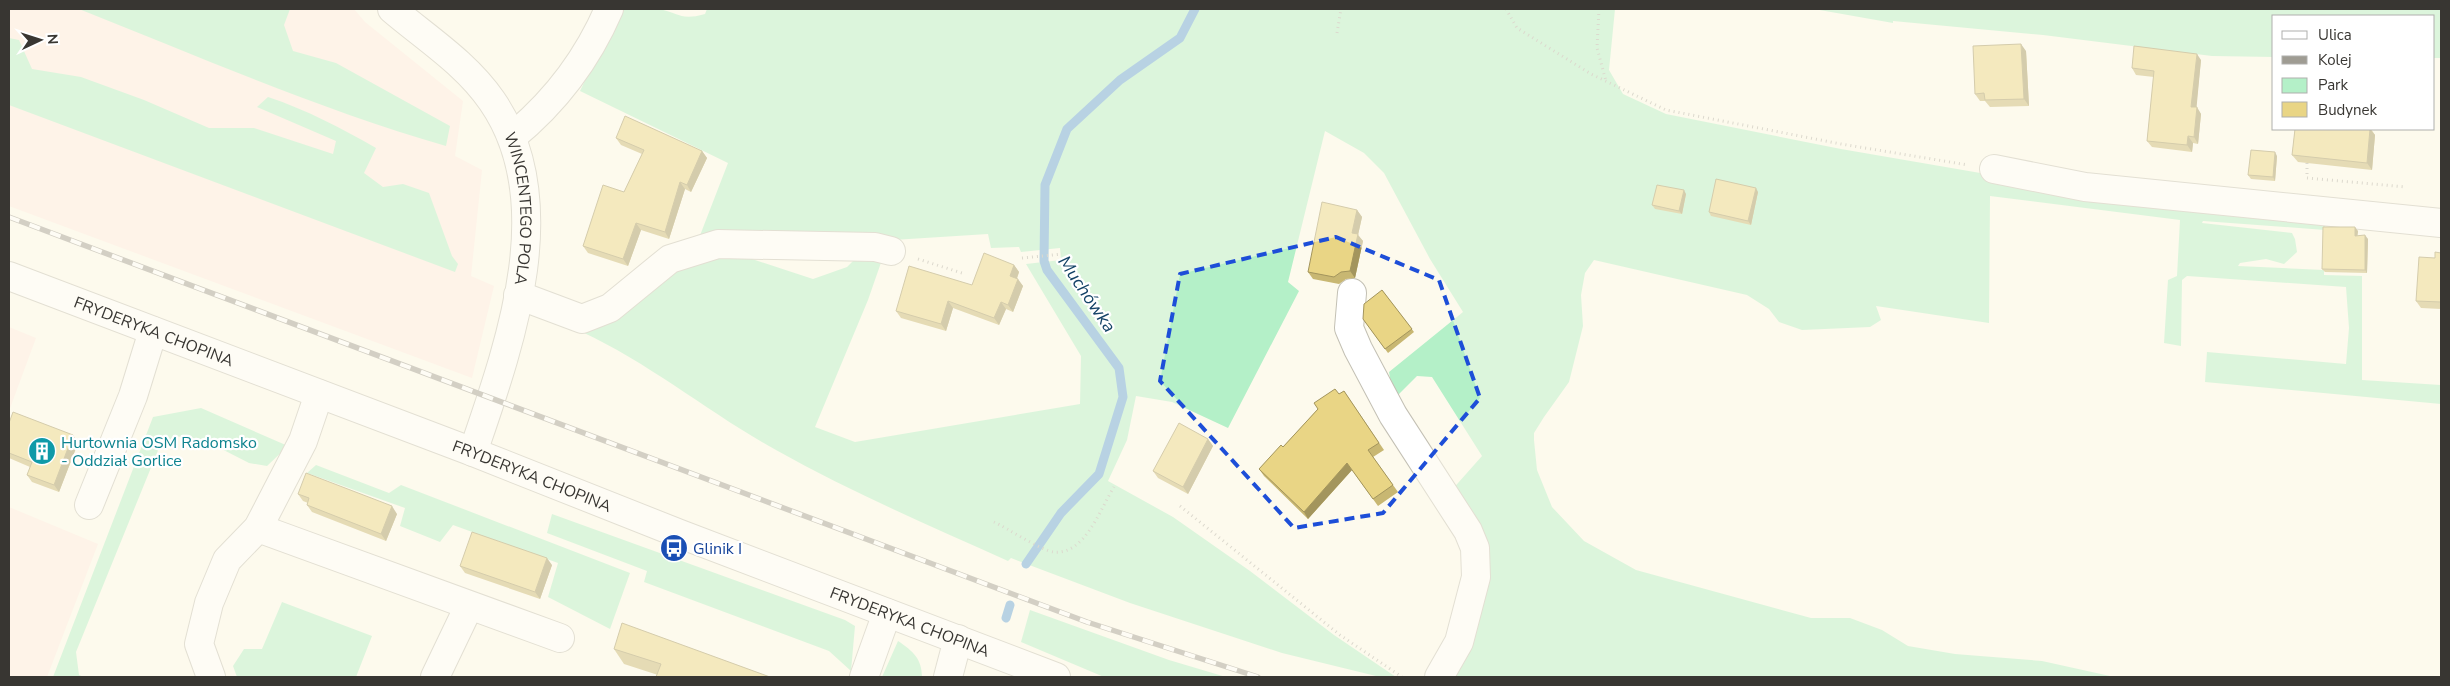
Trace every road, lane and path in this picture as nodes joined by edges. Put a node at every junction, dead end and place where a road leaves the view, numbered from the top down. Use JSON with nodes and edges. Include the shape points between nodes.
{"nodes":[{"id":1,"x":392,"y":9,"type":"edge"},
{"id":2,"x":609,"y":9,"type":"edge"},
{"id":3,"x":1341,"y":9,"type":"edge"},
{"id":4,"x":1506,"y":9,"type":"edge"},
{"id":5,"x":1599,"y":9,"type":"edge"},
{"id":6,"x":1337,"y":33,"type":"dead end"},
{"id":7,"x":1606,"y":81,"type":"junction"},
{"id":8,"x":512,"y":137,"type":"junction"},
{"id":9,"x":2307,"y":163,"type":"edge"},
{"id":10,"x":1994,"y":169,"type":"joint"},
{"id":11,"x":2406,"y":187,"type":"dead end"},
{"id":12,"x":2441,"y":223,"type":"edge"},
{"id":13,"x":890,"y":251,"type":"joint"},
{"id":14,"x":1062,"y":254,"type":"dead end"},
{"id":15,"x":1022,"y":258,"type":"dead end"},
{"id":16,"x":965,"y":274,"type":"dead end"},
{"id":17,"x":9,"y":276,"type":"edge"},
{"id":18,"x":1352,"y":293,"type":"dead end"},
{"id":19,"x":518,"y":295,"type":"junction"},
{"id":20,"x":154,"y":331,"type":"junction"},
{"id":21,"x":319,"y":394,"type":"junction"},
{"id":22,"x":474,"y":452,"type":"junction"},
{"id":23,"x":1114,"y":487,"type":"dead end"},
{"id":24,"x":89,"y":505,"type":"dead end"},
{"id":25,"x":1180,"y":506,"type":"dead end"},
{"id":26,"x":994,"y":522,"type":"dead end"},
{"id":27,"x":258,"y":528,"type":"junction"},
{"id":28,"x":469,"y":606,"type":"junction"},
{"id":29,"x":887,"y":613,"type":"junction"},
{"id":30,"x":560,"y":638,"type":"dead end"},
{"id":31,"x":958,"y":639,"type":"junction"},
{"id":32,"x":211,"y":677,"type":"edge"},
{"id":33,"x":435,"y":677,"type":"edge"},
{"id":34,"x":864,"y":677,"type":"edge"},
{"id":35,"x":948,"y":677,"type":"edge"},
{"id":36,"x":1056,"y":677,"type":"edge"},
{"id":37,"x":1402,"y":677,"type":"edge"},
{"id":38,"x":1439,"y":677,"type":"edge"}],
"edges":[{"from":1,"to":8,"type":"street","name":"WINCENTEGO POLA","via":[[467,71],[492,101]]},
{"from":2,"to":8,"type":"street","via":[[596,40],[562,90]]},
{"from":3,"to":6,"type":"path"},
{"from":4,"to":7,"type":"path","via":[[1517,28]]},
{"from":5,"to":7,"type":"path","via":[[1597,48]]},
{"from":7,"to":10,"type":"path","via":[[1666,110]]},
{"from":8,"to":19,"type":"street","name":"WINCENTEGO POLA","via":[[524,175],[527,214]]},
{"from":9,"to":11,"type":"path","via":[[2306,178]]},
{"from":10,"to":12,"type":"street","via":[[2085,187]]},
{"from":13,"to":16,"type":"path"},
{"from":13,"to":19,"type":"street","via":[[875,247],[718,244],[670,259],[610,308],[582,319]]},
{"from":14,"to":15,"type":"path"},
{"from":17,"to":20,"type":"street","name":"FRYDERYKA CHOPINA"},
{"from":18,"to":38,"type":"street","via":[[1350,328],[1358,350],[1393,415],[1468,531],[1475,548],[1476,577],[1466,620]]},
{"from":19,"to":22,"type":"street","name":"WINCENTEGO POLA","via":[[499,375]]},
{"from":20,"to":21,"type":"street","name":"FRYDERYKA CHOPINA"},
{"from":20,"to":24,"type":"street","via":[[133,396]]},
{"from":21,"to":22,"type":"street","name":"FRYDERYKA CHOPINA"},
{"from":21,"to":27,"type":"street","via":[[303,441]]},
{"from":22,"to":29,"type":"street","name":"FRYDERYKA CHOPINA"},
{"from":23,"to":26,"type":"path","via":[[1078,544],[1067,551],[1052,552]]},
{"from":25,"to":37,"type":"path","via":[[1340,635]]},
{"from":27,"to":28,"type":"street"},
{"from":27,"to":32,"type":"street","via":[[227,560],[208,602],[199,644]]},
{"from":28,"to":30,"type":"street"},
{"from":28,"to":33,"type":"street"},
{"from":29,"to":31,"type":"street","name":"FRYDERYKA CHOPINA"},
{"from":29,"to":34,"type":"street"},
{"from":31,"to":35,"type":"street"},
{"from":31,"to":36,"type":"street","name":"FRYDERYKA CHOPINA"}]}
